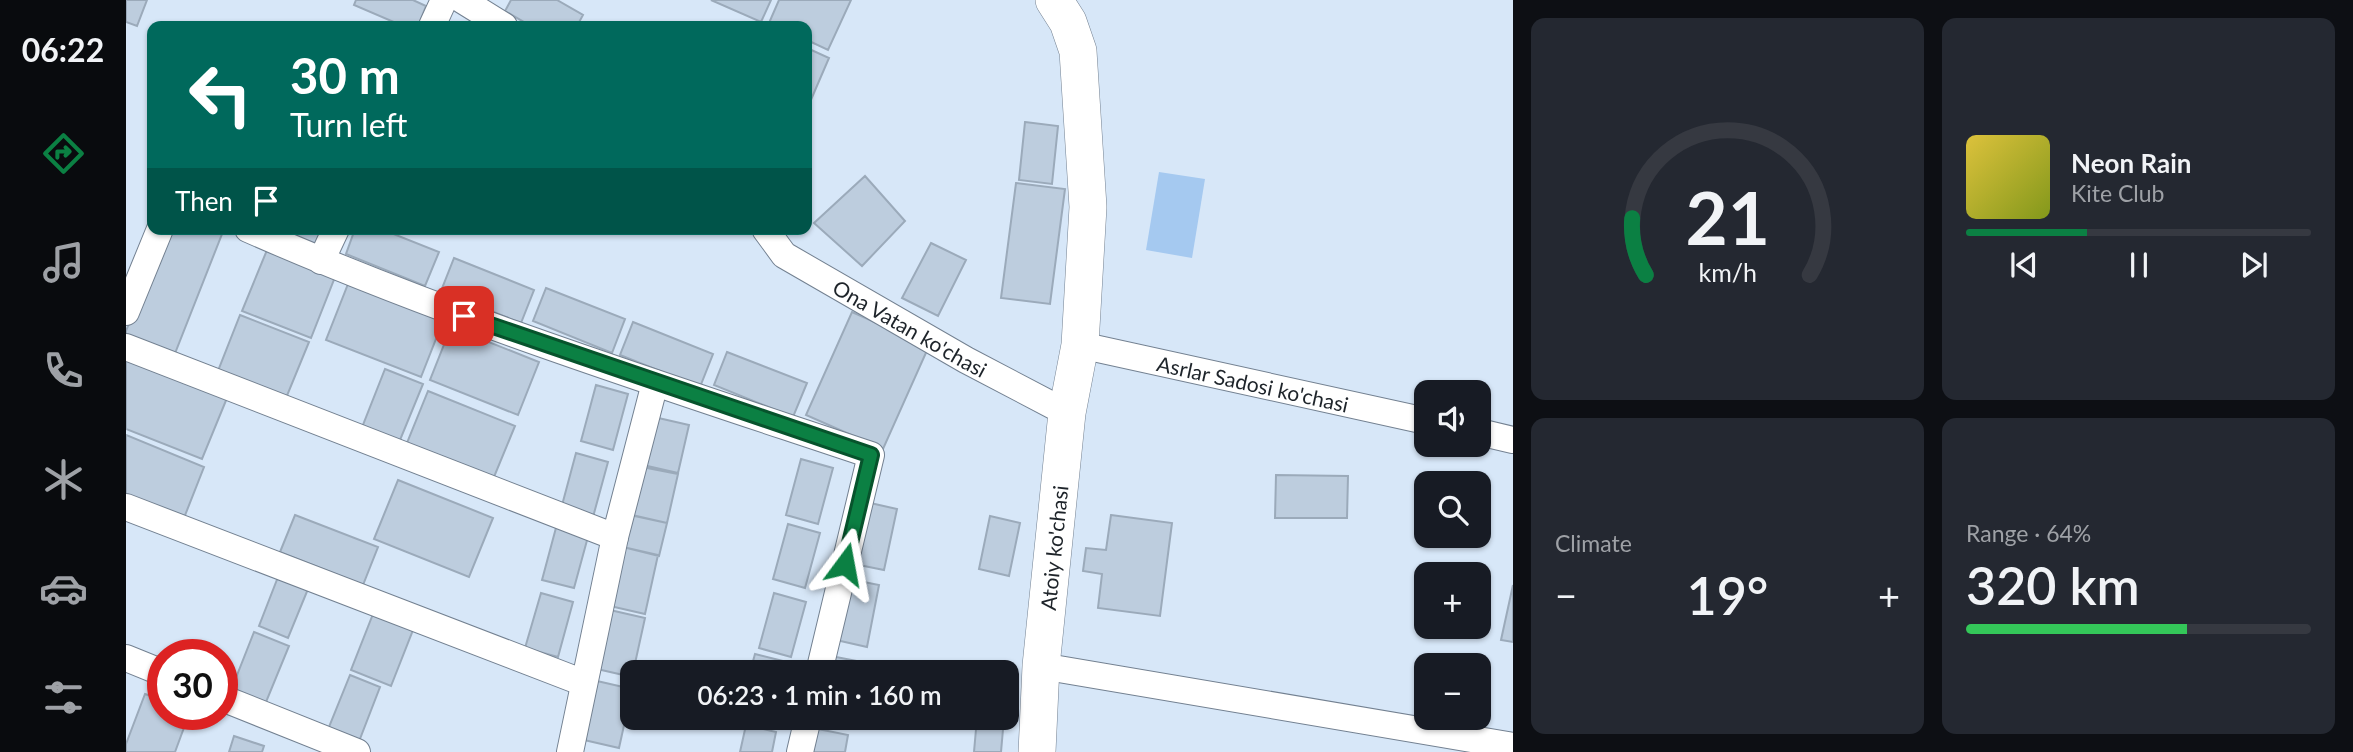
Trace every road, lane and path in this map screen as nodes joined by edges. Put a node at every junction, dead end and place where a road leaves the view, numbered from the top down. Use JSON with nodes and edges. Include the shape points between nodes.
{"nodes":[{"id":1,"x":444,"y":0,"type":"edge"},
{"id":2,"x":462,"y":0,"type":"edge"},
{"id":3,"x":1054,"y":0,"type":"edge"},
{"id":4,"x":434,"y":21,"type":"edge"},
{"id":5,"x":497,"y":21,"type":"edge"},
{"id":6,"x":158,"y":235,"type":"edge"},
{"id":7,"x":262,"y":235,"type":"edge"},
{"id":8,"x":333,"y":235,"type":"edge"},
{"id":9,"x":769,"y":235,"type":"edge"},
{"id":10,"x":321,"y":261,"type":"junction"},
{"id":11,"x":126,"y":313,"type":"edge"},
{"id":12,"x":1080,"y":345,"type":"junction"},
{"id":13,"x":126,"y":347,"type":"edge"},
{"id":14,"x":655,"y":383,"type":"junction"},
{"id":15,"x":1067,"y":413,"type":"junction"},
{"id":16,"x":1414,"y":418,"type":"edge"},
{"id":17,"x":1491,"y":435,"type":"edge"},
{"id":18,"x":1513,"y":440,"type":"edge"},
{"id":19,"x":126,"y":508,"type":"edge"},
{"id":20,"x":615,"y":537,"type":"junction"},
{"id":21,"x":126,"y":658,"type":"edge"},
{"id":22,"x":822,"y":660,"type":"edge"},
{"id":23,"x":1041,"y":666,"type":"junction"},
{"id":24,"x":147,"y":667,"type":"edge"},
{"id":25,"x":584,"y":683,"type":"junction"},
{"id":26,"x":238,"y":704,"type":"edge"},
{"id":27,"x":805,"y":730,"type":"edge"},
{"id":28,"x":1513,"y":746,"type":"edge"},
{"id":29,"x":356,"y":752,"type":"edge"},
{"id":30,"x":570,"y":752,"type":"edge"},
{"id":31,"x":800,"y":752,"type":"edge"},
{"id":32,"x":1037,"y":752,"type":"edge"}],
"edges":[{"from":1,"to":4,"type":"street"},
{"from":2,"to":5,"type":"street"},
{"from":3,"to":12,"type":"street","name":"Atoiy ko'chasi","via":[[1075,41],[1082,82],[1088,206]]},
{"from":6,"to":11,"type":"street"},
{"from":7,"to":10,"type":"street"},
{"from":8,"to":10,"type":"street"},
{"from":9,"to":15,"type":"street","name":"Ona Vatan ko'chasi","via":[[784,255]]},
{"from":10,"to":14,"type":"street"},
{"from":12,"to":15,"type":"street","name":"Atoiy ko'chasi"},
{"from":12,"to":16,"type":"street","name":"Asrlar Sadosi ko'chasi"},
{"from":13,"to":20,"type":"street"},
{"from":14,"to":20,"type":"street"},
{"from":14,"to":22,"type":"street","via":[[871,455]]},
{"from":15,"to":23,"type":"street","name":"Atoiy ko'chasi"},
{"from":17,"to":18,"type":"street"},
{"from":19,"to":25,"type":"street"},
{"from":20,"to":25,"type":"street"},
{"from":21,"to":24,"type":"street"},
{"from":23,"to":28,"type":"street"},
{"from":23,"to":32,"type":"street","name":"Atoiy ko'chasi"},
{"from":25,"to":30,"type":"street"},
{"from":26,"to":29,"type":"street"},
{"from":27,"to":31,"type":"street"}]}
